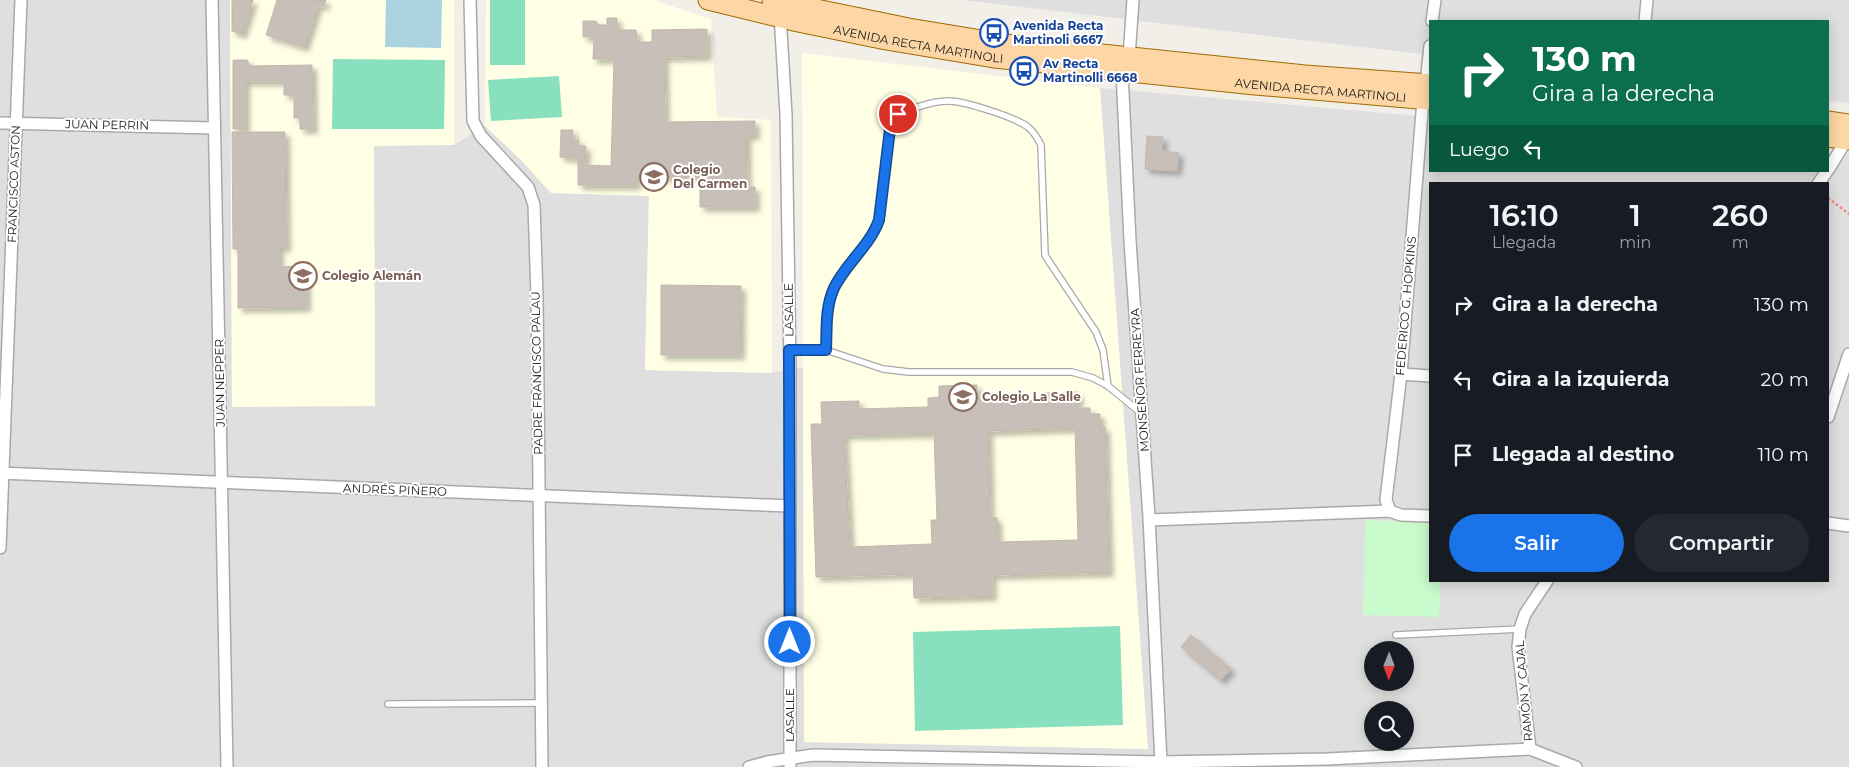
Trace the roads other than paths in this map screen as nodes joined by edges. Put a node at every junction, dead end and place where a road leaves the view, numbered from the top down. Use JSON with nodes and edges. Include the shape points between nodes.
{"nodes":[{"id":1,"x":21,"y":0,"type":"edge"},
{"id":2,"x":212,"y":0,"type":"edge"},
{"id":3,"x":470,"y":0,"type":"edge"},
{"id":4,"x":708,"y":0,"type":"edge"},
{"id":5,"x":1133,"y":0,"type":"edge"},
{"id":6,"x":1435,"y":0,"type":"edge"},
{"id":7,"x":1647,"y":0,"type":"edge"},
{"id":8,"x":777,"y":7,"type":"edge"},
{"id":9,"x":1432,"y":20,"type":"edge"},
{"id":10,"x":1644,"y":20,"type":"edge"},
{"id":11,"x":1429,"y":61,"type":"edge"},
{"id":12,"x":1126,"y":64,"type":"junction"},
{"id":13,"x":1427,"y":92,"type":"edge"},
{"id":14,"x":1829,"y":122,"type":"edge"},
{"id":15,"x":0,"y":123,"type":"edge"},
{"id":16,"x":16,"y":123,"type":"junction"},
{"id":17,"x":214,"y":128,"type":"junction"},
{"id":18,"x":1849,"y":135,"type":"edge"},
{"id":19,"x":1829,"y":137,"type":"edge"},
{"id":20,"x":1829,"y":168,"type":"edge"},
{"id":21,"x":789,"y":350,"type":"junction"},
{"id":22,"x":826,"y":350,"type":"junction"},
{"id":23,"x":1849,"y":354,"type":"edge"},
{"id":24,"x":1401,"y":374,"type":"junction"},
{"id":25,"x":1429,"y":376,"type":"edge"},
{"id":26,"x":1108,"y":386,"type":"junction"},
{"id":27,"x":1142,"y":414,"type":"junction"},
{"id":28,"x":1829,"y":414,"type":"edge"},
{"id":29,"x":2,"y":473,"type":"edge"},
{"id":30,"x":222,"y":484,"type":"junction"},
{"id":31,"x":539,"y":495,"type":"junction"},
{"id":32,"x":789,"y":506,"type":"junction"},
{"id":33,"x":1390,"y":511,"type":"junction"},
{"id":34,"x":1429,"y":516,"type":"edge"},
{"id":35,"x":1149,"y":520,"type":"junction"},
{"id":36,"x":1829,"y":523,"type":"edge"},
{"id":37,"x":1849,"y":526,"type":"edge"},
{"id":38,"x":0,"y":548,"type":"edge"},
{"id":39,"x":1546,"y":582,"type":"edge"},
{"id":40,"x":1520,"y":629,"type":"junction"},
{"id":41,"x":1396,"y":635,"type":"dead end"},
{"id":42,"x":540,"y":703,"type":"junction"},
{"id":43,"x":388,"y":704,"type":"dead end"},
{"id":44,"x":1530,"y":749,"type":"junction"},
{"id":45,"x":1161,"y":762,"type":"junction"},
{"id":46,"x":1387,"y":762,"type":"edge"},
{"id":47,"x":790,"y":763,"type":"edge"},
{"id":48,"x":1326,"y":763,"type":"edge"},
{"id":49,"x":227,"y":767,"type":"edge"},
{"id":50,"x":542,"y":767,"type":"edge"},
{"id":51,"x":749,"y":767,"type":"edge"},
{"id":52,"x":1576,"y":767,"type":"edge"}],
"edges":[{"from":1,"to":16,"type":"street","name":"FRANCISCO ASTON"},
{"from":2,"to":17,"type":"street","name":"JUAN NEPPER"},
{"from":3,"to":31,"type":"street","name":"PADRE FRANCISCO PALAU","via":[[473,121],[480,136],[528,187],[534,205]]},
{"from":4,"to":8,"type":"main road","name":"AVENIDA RECTA MARTINOLI"},
{"from":5,"to":12,"type":"street","name":"MONSEÑOR FERREYRA"},
{"from":6,"to":9,"type":"street"},
{"from":7,"to":10,"type":"street"},
{"from":8,"to":12,"type":"main road","name":"AVENIDA RECTA MARTINOLI","via":[[886,40],[968,54],[1050,65]]},
{"from":8,"to":21,"type":"street","name":"LASALLE","via":[[786,115]]},
{"from":11,"to":13,"type":"street","name":"FEDERICO G. HOPKINS"},
{"from":12,"to":13,"type":"main road","name":"AVENIDA RECTA MARTINOLI"},
{"from":12,"to":27,"type":"street","name":"MONSEÑOR FERREYRA","via":[[1130,241]]},
{"from":13,"to":24,"type":"street","name":"FEDERICO G. HOPKINS"},
{"from":14,"to":18,"type":"main road"},
{"from":15,"to":16,"type":"street","name":"JUAN PERRIN"},
{"from":16,"to":17,"type":"street","name":"JUAN PERRIN"},
{"from":16,"to":29,"type":"street","name":"FRANCISCO ASTON"},
{"from":17,"to":30,"type":"street","name":"JUAN NEPPER"},
{"from":18,"to":19,"type":"main road"},
{"from":18,"to":20,"type":"street"},
{"from":21,"to":22,"type":"lane"},
{"from":21,"to":32,"type":"street","name":"LASALLE"},
{"from":22,"to":26,"type":"lane","via":[[883,368],[908,372],[1072,372]]},
{"from":22,"to":26,"type":"lane","via":[[828,306],[835,287],[875,231],[879,220],[891,121],[910,109],[946,101],[957,102],[988,110],[1028,127],[1036,136],[1041,146],[1045,254],[1096,332],[1103,350]]},
{"from":23,"to":28,"type":"street"},
{"from":24,"to":25,"type":"street"},
{"from":24,"to":33,"type":"street","name":"FEDERICO G. HOPKINS","via":[[1386,500]]},
{"from":26,"to":27,"type":"lane"},
{"from":27,"to":35,"type":"street","name":"MONSEÑOR FERREYRA"},
{"from":29,"to":30,"type":"street","name":"ANDRÉS PIÑERO"},
{"from":29,"to":38,"type":"street","name":"FRANCISCO ASTON"},
{"from":30,"to":31,"type":"street","name":"ANDRÉS PIÑERO"},
{"from":30,"to":49,"type":"street","name":"JUAN NEPPER"},
{"from":31,"to":32,"type":"street","name":"ANDRÉS PIÑERO"},
{"from":31,"to":42,"type":"street","name":"PADRE FRANCISCO PALAU"},
{"from":32,"to":47,"type":"street","name":"LASALLE"},
{"from":33,"to":34,"type":"street"},
{"from":33,"to":35,"type":"street"},
{"from":35,"to":45,"type":"street","name":"MONSEÑOR FERREYRA"},
{"from":36,"to":37,"type":"street"},
{"from":39,"to":40,"type":"street","name":"RAMÓN Y CAJAL"},
{"from":40,"to":41,"type":"lane"},
{"from":40,"to":44,"type":"street","name":"RAMÓN Y CAJAL","via":[[1518,647]]},
{"from":42,"to":43,"type":"lane"},
{"from":42,"to":50,"type":"street","name":"PADRE FRANCISCO PALAU"},
{"from":44,"to":46,"type":"street"},
{"from":44,"to":52,"type":"street"},
{"from":45,"to":47,"type":"street","via":[[813,756]]},
{"from":45,"to":48,"type":"street"},
{"from":46,"to":48,"type":"street"},
{"from":47,"to":51,"type":"street","via":[[767,762]]}]}
